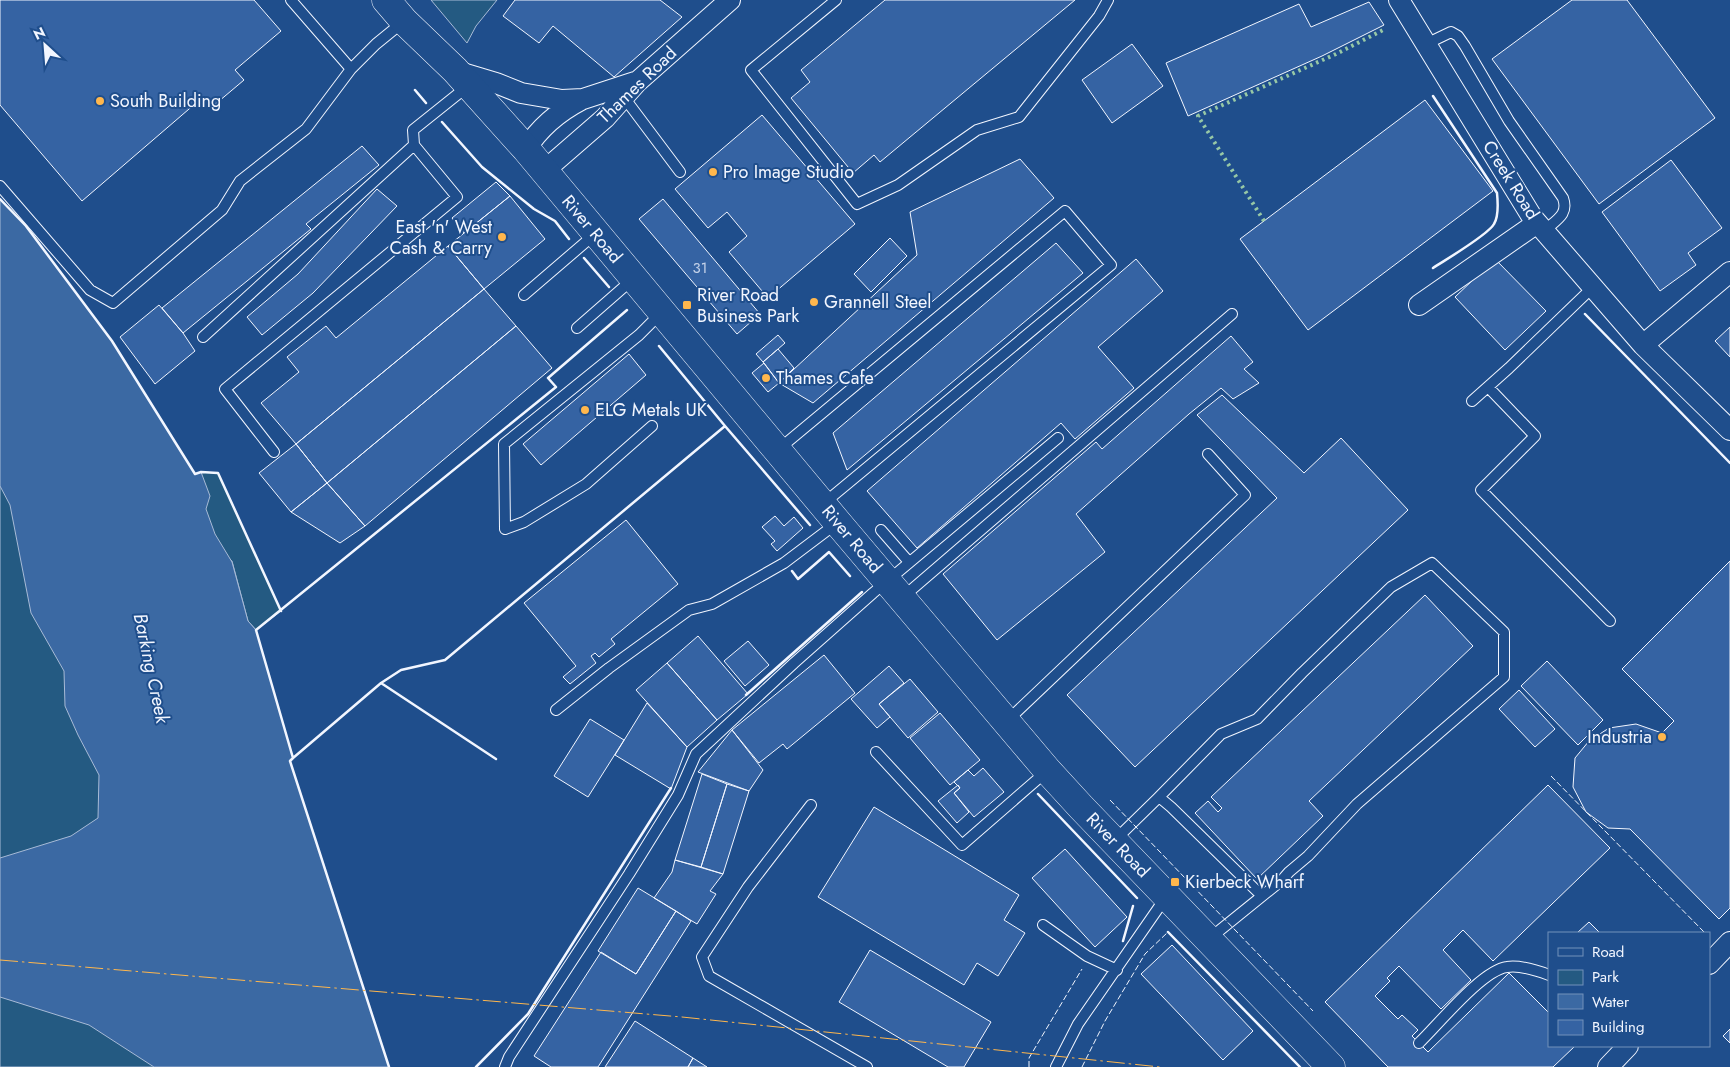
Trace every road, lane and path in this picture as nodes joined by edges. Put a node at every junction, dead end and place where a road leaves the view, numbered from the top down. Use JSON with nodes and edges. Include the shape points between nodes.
{"nodes":[{"id":1,"x":291,"y":0,"type":"edge"},
{"id":2,"x":386,"y":0,"type":"edge"},
{"id":3,"x":730,"y":0,"type":"edge"},
{"id":4,"x":836,"y":0,"type":"edge"},
{"id":5,"x":1108,"y":0,"type":"edge"},
{"id":6,"x":1399,"y":0,"type":"edge"},
{"id":7,"x":404,"y":21,"type":"junction"},
{"id":8,"x":1426,"y":44,"type":"junction"},
{"id":9,"x":351,"y":69,"type":"junction"},
{"id":10,"x":461,"y":78,"type":"junction"},
{"id":11,"x":637,"y":82,"type":"junction"},
{"id":12,"x":623,"y":96,"type":"junction"},
{"id":13,"x":583,"y":98,"type":"junction"},
{"id":14,"x":414,"y":144,"type":"junction"},
{"id":15,"x":526,"y":149,"type":"junction"},
{"id":16,"x":544,"y":171,"type":"junction"},
{"id":17,"x":680,"y":172,"type":"dead end"},
{"id":18,"x":0,"y":186,"type":"edge"},
{"id":19,"x":1541,"y":227,"type":"junction"},
{"id":20,"x":596,"y":233,"type":"junction"},
{"id":21,"x":1730,"y":272,"type":"edge"},
{"id":22,"x":634,"y":279,"type":"junction"},
{"id":23,"x":1593,"y":287,"type":"junction"},
{"id":24,"x":524,"y":294,"type":"dead end"},
{"id":25,"x":1419,"y":304,"type":"dead end"},
{"id":26,"x":662,"y":312,"type":"junction"},
{"id":27,"x":1232,"y":314,"type":"dead end"},
{"id":28,"x":577,"y":328,"type":"dead end"},
{"id":29,"x":203,"y":337,"type":"dead end"},
{"id":30,"x":1643,"y":345,"type":"junction"},
{"id":31,"x":1488,"y":387,"type":"junction"},
{"id":32,"x":1472,"y":401,"type":"dead end"},
{"id":33,"x":652,"y":426,"type":"dead end"},
{"id":34,"x":1730,"y":430,"type":"edge"},
{"id":35,"x":1058,"y":438,"type":"dead end"},
{"id":36,"x":778,"y":450,"type":"junction"},
{"id":37,"x":274,"y":452,"type":"dead end"},
{"id":38,"x":1208,"y":454,"type":"dead end"},
{"id":39,"x":830,"y":514,"type":"junction"},
{"id":40,"x":881,"y":530,"type":"dead end"},
{"id":41,"x":909,"y":562,"type":"junction"},
{"id":42,"x":895,"y":589,"type":"junction"},
{"id":43,"x":1610,"y":622,"type":"dead end"},
{"id":44,"x":556,"y":710,"type":"dead end"},
{"id":45,"x":1007,"y":722,"type":"junction"},
{"id":46,"x":876,"y":752,"type":"dead end"},
{"id":47,"x":1048,"y":771,"type":"junction"},
{"id":48,"x":1158,"y":797,"type":"junction"},
{"id":49,"x":811,"y":805,"type":"dead end"},
{"id":50,"x":1114,"y":842,"type":"junction"},
{"id":51,"x":1167,"y":896,"type":"junction"},
{"id":52,"x":1262,"y":896,"type":"junction"},
{"id":53,"x":1043,"y":925,"type":"dead end"},
{"id":54,"x":1208,"y":940,"type":"junction"},
{"id":55,"x":1730,"y":942,"type":"edge"},
{"id":56,"x":1710,"y":963,"type":"edge"},
{"id":57,"x":1116,"y":970,"type":"junction"},
{"id":58,"x":1548,"y":975,"type":"edge"},
{"id":59,"x":1419,"y":1043,"type":"dead end"},
{"id":60,"x":1623,"y":1048,"type":"edge"},
{"id":61,"x":505,"y":1067,"type":"edge"},
{"id":62,"x":866,"y":1067,"type":"edge"},
{"id":63,"x":1056,"y":1067,"type":"edge"},
{"id":64,"x":1331,"y":1067,"type":"edge"},
{"id":65,"x":1608,"y":1067,"type":"edge"}],
"edges":[{"from":1,"to":9,"type":"lane"},
{"from":2,"to":7,"type":"street","name":"River Road"},
{"from":3,"to":11,"type":"street","name":"Thames Road"},
{"from":4,"to":5,"type":"lane","via":[[751,70],[857,204],[898,184],[976,130],[1019,117],[1099,16]]},
{"from":6,"to":8,"type":"street","name":"Creek Road"},
{"from":7,"to":9,"type":"lane"},
{"from":7,"to":10,"type":"street","name":"River Road"},
{"from":8,"to":19,"type":"street","name":"Creek Road"},
{"from":8,"to":19,"type":"lane","via":[[1451,32],[1458,36],[1510,121],[1563,198],[1565,210]]},
{"from":9,"to":18,"type":"lane","via":[[306,129],[240,181],[222,210],[113,302],[90,290]]},
{"from":10,"to":13,"type":"street","via":[[496,83],[521,93],[562,100]]},
{"from":10,"to":14,"type":"lane","via":[[413,130]]},
{"from":10,"to":15,"type":"street","name":"River Road"},
{"from":11,"to":12,"type":"street","name":"Thames Road"},
{"from":11,"to":13,"type":"street"},
{"from":12,"to":16,"type":"street","name":"Thames Road","via":[[605,118]]},
{"from":12,"to":17,"type":"lane"},
{"from":13,"to":15,"type":"street","name":"Thames Road","via":[[544,125]]},
{"from":14,"to":29,"type":"lane"},
{"from":14,"to":37,"type":"lane","via":[[457,197],[225,389]]},
{"from":15,"to":16,"type":"street","name":"River Road"},
{"from":16,"to":20,"type":"street","name":"River Road"},
{"from":19,"to":23,"type":"street","name":"Creek Road"},
{"from":19,"to":25,"type":"street"},
{"from":20,"to":22,"type":"street","name":"River Road"},
{"from":20,"to":24,"type":"lane"},
{"from":21,"to":30,"type":"street"},
{"from":22,"to":26,"type":"street","name":"River Road"},
{"from":22,"to":28,"type":"lane"},
{"from":23,"to":30,"type":"street","name":"Creek Road"},
{"from":23,"to":31,"type":"lane"},
{"from":26,"to":33,"type":"lane","via":[[639,335],[504,444],[505,529],[524,522],[586,484]]},
{"from":26,"to":36,"type":"street","name":"River Road"},
{"from":27,"to":42,"type":"lane"},
{"from":30,"to":34,"type":"street","name":"Creek Road"},
{"from":31,"to":32,"type":"lane"},
{"from":31,"to":43,"type":"lane","via":[[1536,436],[1480,490]]},
{"from":35,"to":41,"type":"lane"},
{"from":36,"to":39,"type":"street","name":"River Road"},
{"from":36,"to":39,"type":"lane","via":[[1065,211],[1105,258],[1110,265]]},
{"from":38,"to":45,"type":"lane","via":[[1245,495]]},
{"from":39,"to":42,"type":"street","name":"River Road"},
{"from":39,"to":44,"type":"lane","via":[[784,562],[712,604],[689,610]]},
{"from":40,"to":41,"type":"lane"},
{"from":41,"to":42,"type":"lane"},
{"from":42,"to":45,"type":"street","name":"River Road"},
{"from":42,"to":61,"type":"lane","via":[[794,662],[696,754],[678,794]]},
{"from":45,"to":47,"type":"street","name":"River Road"},
{"from":46,"to":47,"type":"lane","via":[[962,845]]},
{"from":47,"to":50,"type":"street","name":"River Road"},
{"from":48,"to":50,"type":"lane"},
{"from":48,"to":52,"type":"lane"},
{"from":48,"to":52,"type":"lane","via":[[1221,734],[1257,719],[1391,587],[1432,563],[1504,632],[1504,676],[1357,804],[1308,856]]},
{"from":49,"to":62,"type":"lane","via":[[748,887],[702,957],[709,976]]},
{"from":50,"to":51,"type":"street","name":"River Road"},
{"from":51,"to":54,"type":"street","name":"River Road"},
{"from":51,"to":57,"type":"lane"},
{"from":52,"to":54,"type":"lane"},
{"from":53,"to":57,"type":"lane","via":[[1087,956]]},
{"from":54,"to":64,"type":"street","name":"River Road"},
{"from":55,"to":56,"type":"street"},
{"from":57,"to":63,"type":"lane","via":[[1078,1024]]},
{"from":58,"to":59,"type":"lane","via":[[1517,966],[1496,970],[1479,982]]},
{"from":60,"to":65,"type":"street"}]}
